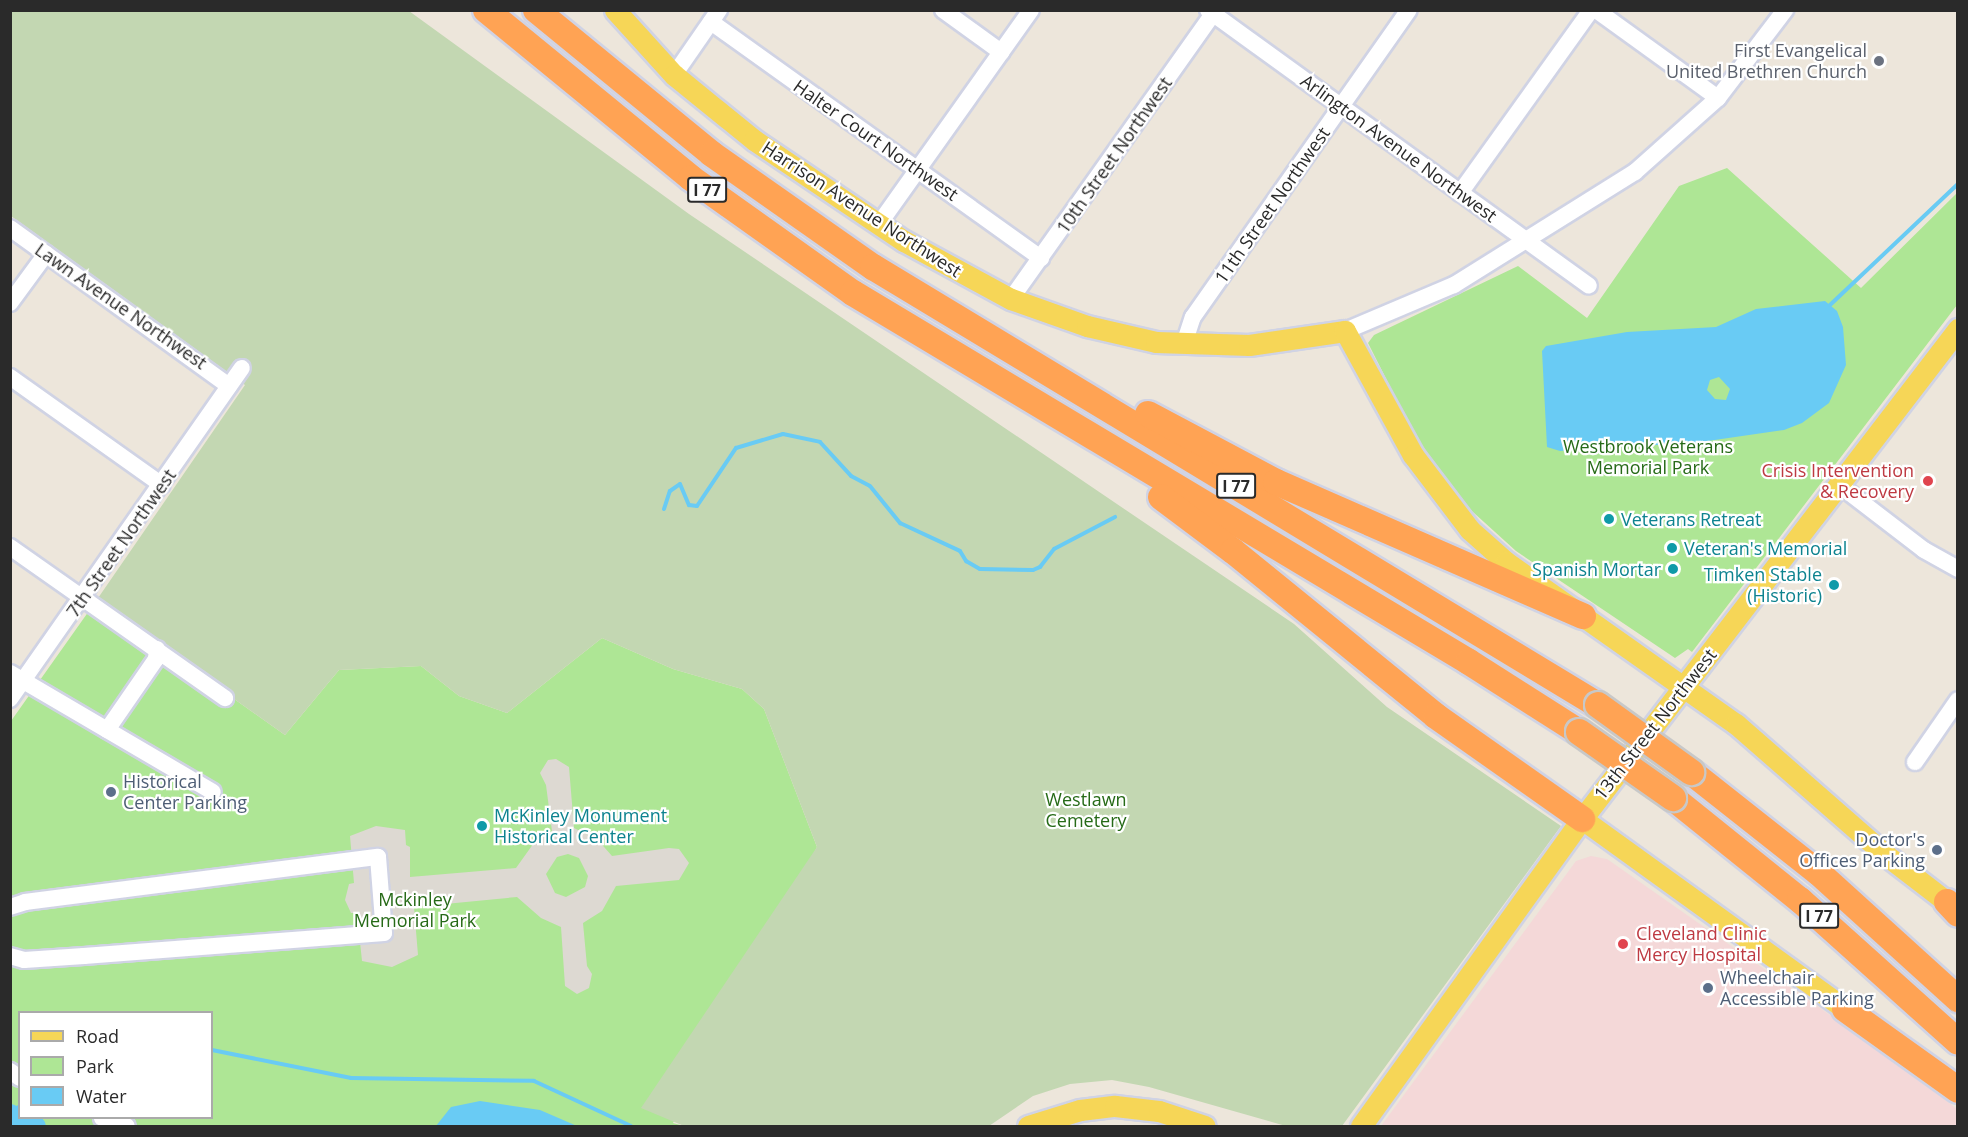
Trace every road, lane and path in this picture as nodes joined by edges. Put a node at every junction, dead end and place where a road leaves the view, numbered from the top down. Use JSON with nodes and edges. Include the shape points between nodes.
{"nodes":[{"id":1,"x":486,"y":10,"type":"edge"},
{"id":2,"x":536,"y":10,"type":"edge"},
{"id":3,"x":615,"y":10,"type":"edge"},
{"id":4,"x":943,"y":10,"type":"edge"},
{"id":5,"x":1031,"y":10,"type":"edge"},
{"id":6,"x":1409,"y":10,"type":"edge"},
{"id":7,"x":1591,"y":10,"type":"edge"},
{"id":8,"x":1596,"y":10,"type":"edge"},
{"id":9,"x":1785,"y":10,"type":"edge"},
{"id":10,"x":1213,"y":12,"type":"edge"},
{"id":11,"x":715,"y":16,"type":"edge"},
{"id":12,"x":1002,"y":52,"type":"junction"},
{"id":13,"x":674,"y":75,"type":"junction"},
{"id":14,"x":1718,"y":98,"type":"junction"},
{"id":15,"x":1341,"y":106,"type":"junction"},
{"id":16,"x":918,"y":169,"type":"junction"},
{"id":17,"x":1460,"y":193,"type":"junction"},
{"id":18,"x":879,"y":224,"type":"junction"},
{"id":19,"x":10,"y":228,"type":"edge"},
{"id":20,"x":1527,"y":241,"type":"junction"},
{"id":21,"x":46,"y":254,"type":"junction"},
{"id":22,"x":1041,"y":258,"type":"junction"},
{"id":23,"x":873,"y":267,"type":"junction"},
{"id":24,"x":1589,"y":286,"type":"dead end"},
{"id":25,"x":1011,"y":299,"type":"junction"},
{"id":26,"x":10,"y":303,"type":"edge"},
{"id":27,"x":1958,"y":328,"type":"edge"},
{"id":28,"x":1345,"y":331,"type":"junction"},
{"id":29,"x":1184,"y":344,"type":"junction"},
{"id":30,"x":943,"y":350,"type":"junction"},
{"id":31,"x":242,"y":368,"type":"dead end"},
{"id":32,"x":10,"y":377,"type":"edge"},
{"id":33,"x":229,"y":386,"type":"junction"},
{"id":34,"x":1838,"y":484,"type":"junction"},
{"id":35,"x":162,"y":485,"type":"junction"},
{"id":36,"x":10,"y":547,"type":"edge"},
{"id":37,"x":1958,"y":569,"type":"edge"},
{"id":38,"x":82,"y":597,"type":"junction"},
{"id":39,"x":1583,"y":616,"type":"junction"},
{"id":40,"x":157,"y":649,"type":"junction"},
{"id":41,"x":17,"y":677,"type":"edge"},
{"id":42,"x":1685,"y":687,"type":"junction"},
{"id":43,"x":225,"y":698,"type":"dead end"},
{"id":44,"x":10,"y":699,"type":"edge"},
{"id":45,"x":1958,"y":700,"type":"edge"},
{"id":46,"x":107,"y":730,"type":"junction"},
{"id":47,"x":1915,"y":762,"type":"dead end"},
{"id":48,"x":213,"y":792,"type":"dead end"},
{"id":49,"x":1582,"y":819,"type":"junction"},
{"id":50,"x":10,"y":907,"type":"edge"},
{"id":51,"x":1954,"y":909,"type":"edge"},
{"id":52,"x":10,"y":956,"type":"edge"},
{"id":53,"x":1958,"y":999,"type":"edge"},
{"id":54,"x":1845,"y":1009,"type":"joint"},
{"id":55,"x":1958,"y":1042,"type":"edge"},
{"id":56,"x":1958,"y":1090,"type":"edge"},
{"id":57,"x":105,"y":1119,"type":"edge"},
{"id":58,"x":127,"y":1126,"type":"edge"},
{"id":59,"x":1028,"y":1126,"type":"edge"},
{"id":60,"x":1205,"y":1126,"type":"edge"},
{"id":61,"x":1361,"y":1126,"type":"edge"}],
"edges":[{"from":1,"to":30,"type":"highway","number":"I 77","via":[[639,138],[729,207]]},
{"from":2,"to":23,"type":"highway","number":"I 77","via":[[712,154]]},
{"from":3,"to":13,"type":"main road","name":"Harrison Avenue Northwest"},
{"from":4,"to":12,"type":"street"},
{"from":5,"to":12,"type":"street"},
{"from":6,"to":15,"type":"street","name":"11th Street Northwest"},
{"from":7,"to":17,"type":"street"},
{"from":8,"to":14,"type":"street"},
{"from":9,"to":14,"type":"street"},
{"from":10,"to":15,"type":"street","name":"Arlington Avenue Northwest"},
{"from":10,"to":22,"type":"street","name":"10th Street Northwest"},
{"from":11,"to":13,"type":"street"},
{"from":11,"to":16,"type":"street","name":"Halter Court Northwest"},
{"from":12,"to":16,"type":"street"},
{"from":13,"to":18,"type":"main road","name":"Harrison Avenue Northwest","via":[[754,140]]},
{"from":14,"to":20,"type":"street","via":[[1635,172]]},
{"from":15,"to":17,"type":"street","name":"Arlington Avenue Northwest"},
{"from":15,"to":29,"type":"street","name":"11th Street Northwest","via":[[1193,317]]},
{"from":16,"to":18,"type":"street"},
{"from":16,"to":22,"type":"street","name":"Halter Court Northwest"},
{"from":17,"to":20,"type":"street","name":"Arlington Avenue Northwest"},
{"from":18,"to":25,"type":"main road","name":"Harrison Avenue Northwest"},
{"from":19,"to":21,"type":"street","name":"Lawn Avenue Northwest"},
{"from":20,"to":24,"type":"street","name":"Arlington Avenue Northwest"},
{"from":20,"to":28,"type":"street","via":[[1454,285]]},
{"from":21,"to":26,"type":"street"},
{"from":21,"to":33,"type":"street","name":"Lawn Avenue Northwest"},
{"from":22,"to":25,"type":"street","name":"10th Street Northwest"},
{"from":23,"to":39,"type":"highway","via":[[972,314],[1257,472]]},
{"from":23,"to":53,"type":"highway","number":"I 77","bridge":true,"via":[[1598,705],[1819,873]]},
{"from":25,"to":29,"type":"main road","name":"Harrison Avenue Northwest","via":[[1087,326],[1156,342]]},
{"from":27,"to":34,"type":"main road","name":"13th Street Northwest"},
{"from":28,"to":29,"type":"main road","name":"Harrison Avenue Northwest","via":[[1287,342]]},
{"from":28,"to":39,"type":"main road","via":[[1413,455],[1451,510],[1506,562]]},
{"from":30,"to":49,"type":"highway","via":[[988,392],[1184,512],[1436,716]]},
{"from":30,"to":55,"type":"highway","number":"I 77","bridge":true,"via":[[1469,662],[1578,732],[1672,798],[1808,907]]},
{"from":31,"to":33,"type":"street"},
{"from":32,"to":35,"type":"street"},
{"from":33,"to":35,"type":"street","name":"7th Street Northwest"},
{"from":34,"to":37,"type":"street","via":[[1923,549]]},
{"from":34,"to":42,"type":"main road","name":"13th Street Northwest"},
{"from":35,"to":38,"type":"street","name":"7th Street Northwest"},
{"from":36,"to":38,"type":"street"},
{"from":38,"to":40,"type":"street"},
{"from":38,"to":41,"type":"street","name":"7th Street Northwest"},
{"from":39,"to":42,"type":"main road"},
{"from":40,"to":43,"type":"street"},
{"from":40,"to":46,"type":"street","via":[[156,659]]},
{"from":41,"to":44,"type":"street","name":"7th Street Northwest"},
{"from":41,"to":46,"type":"street"},
{"from":42,"to":49,"type":"main road","name":"13th Street Northwest"},
{"from":42,"to":51,"type":"main road","via":[[1768,749],[1882,852]]},
{"from":45,"to":47,"type":"street"},
{"from":46,"to":48,"type":"street"},
{"from":49,"to":54,"type":"main road"},
{"from":49,"to":61,"type":"main road","name":"13th Street Northwest"},
{"from":50,"to":52,"type":"street","via":[[378,857],[384,933],[24,960]]},
{"from":54,"to":56,"type":"highway"},
{"from":57,"to":58,"type":"street"},
{"from":59,"to":60,"type":"main road","via":[[1080,1110],[1115,1106],[1159,1111]]}]}
